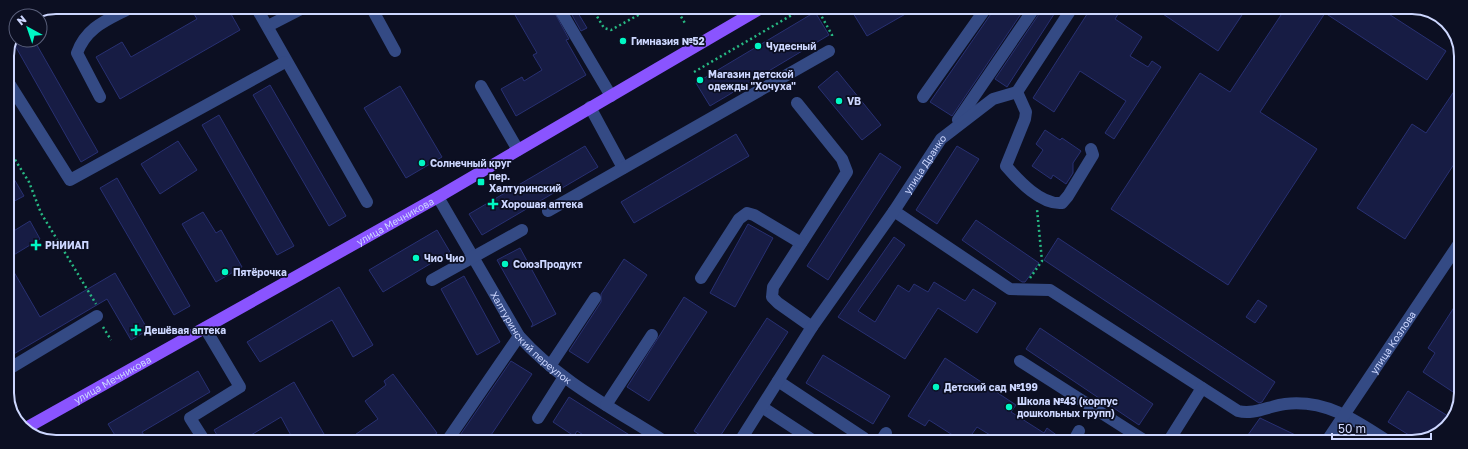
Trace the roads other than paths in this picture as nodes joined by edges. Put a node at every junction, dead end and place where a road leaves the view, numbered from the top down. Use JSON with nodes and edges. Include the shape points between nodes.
{"nodes":[{"id":1,"x":119,"y":14,"type":"edge"},
{"id":2,"x":260,"y":14,"type":"edge"},
{"id":3,"x":291,"y":14,"type":"edge"},
{"id":4,"x":375,"y":14,"type":"edge"},
{"id":5,"x":562,"y":14,"type":"edge"},
{"id":6,"x":751,"y":14,"type":"edge"},
{"id":7,"x":982,"y":14,"type":"edge"},
{"id":8,"x":1031,"y":14,"type":"edge"},
{"id":9,"x":1068,"y":14,"type":"edge"},
{"id":10,"x":268,"y":26,"type":"junction"},
{"id":11,"x":395,"y":50,"type":"dead end"},
{"id":12,"x":829,"y":51,"type":"road end"},
{"id":13,"x":286,"y":62,"type":"junction"},
{"id":14,"x":481,"y":86,"type":"dead end"},
{"id":15,"x":14,"y":91,"type":"edge"},
{"id":16,"x":1017,"y":92,"type":"junction"},
{"id":17,"x":610,"y":96,"type":"junction"},
{"id":18,"x":100,"y":97,"type":"dead end"},
{"id":19,"x":923,"y":97,"type":"dead end"},
{"id":20,"x":797,"y":103,"type":"dead end"},
{"id":21,"x":590,"y":108,"type":"junction"},
{"id":22,"x":952,"y":129,"type":"junction"},
{"id":23,"x":1091,"y":149,"type":"dead end"},
{"id":24,"x":518,"y":150,"type":"junction"},
{"id":25,"x":623,"y":168,"type":"junction"},
{"id":26,"x":438,"y":197,"type":"junction"},
{"id":27,"x":367,"y":202,"type":"dead end"},
{"id":28,"x":548,"y":211,"type":"dead end"},
{"id":29,"x":894,"y":211,"type":"junction"},
{"id":30,"x":522,"y":230,"type":"dead end"},
{"id":31,"x":801,"y":243,"type":"junction"},
{"id":32,"x":1454,"y":251,"type":"edge"},
{"id":33,"x":473,"y":258,"type":"junction"},
{"id":34,"x":701,"y":278,"type":"dead end"},
{"id":35,"x":432,"y":280,"type":"dead end"},
{"id":36,"x":595,"y":298,"type":"dead end"},
{"id":37,"x":97,"y":316,"type":"road end"},
{"id":38,"x":812,"y":327,"type":"junction"},
{"id":39,"x":205,"y":328,"type":"junction"},
{"id":40,"x":652,"y":335,"type":"dead end"},
{"id":41,"x":519,"y":336,"type":"junction"},
{"id":42,"x":1020,"y":361,"type":"dead end"},
{"id":43,"x":14,"y":366,"type":"edge"},
{"id":44,"x":550,"y":366,"type":"junction"},
{"id":45,"x":564,"y":377,"type":"junction"},
{"id":46,"x":778,"y":381,"type":"junction"},
{"id":47,"x":1202,"y":388,"type":"junction"},
{"id":48,"x":606,"y":405,"type":"junction"},
{"id":49,"x":762,"y":407,"type":"junction"},
{"id":50,"x":1345,"y":414,"type":"junction"},
{"id":51,"x":538,"y":418,"type":"dead end"},
{"id":52,"x":30,"y":426,"type":"edge"},
{"id":53,"x":201,"y":435,"type":"edge"},
{"id":54,"x":451,"y":435,"type":"edge"},
{"id":55,"x":654,"y":435,"type":"edge"},
{"id":56,"x":744,"y":435,"type":"edge"},
{"id":57,"x":805,"y":435,"type":"edge"},
{"id":58,"x":859,"y":435,"type":"edge"},
{"id":59,"x":1136,"y":435,"type":"edge"},
{"id":60,"x":1172,"y":435,"type":"edge"},
{"id":61,"x":1331,"y":435,"type":"edge"},
{"id":62,"x":1378,"y":435,"type":"edge"}],
"edges":[{"from":1,"to":18,"type":"street","via":[[90,30],[81,41],[77,53]]},
{"from":2,"to":10,"type":"street"},
{"from":3,"to":10,"type":"street"},
{"from":4,"to":11,"type":"street"},
{"from":5,"to":17,"type":"street"},
{"from":6,"to":17,"type":"main road","name":"улица Мечникова"},
{"from":7,"to":19,"type":"street"},
{"from":8,"to":22,"type":"street"},
{"from":9,"to":16,"type":"street"},
{"from":10,"to":13,"type":"street"},
{"from":12,"to":25,"type":"street"},
{"from":13,"to":15,"type":"street","via":[[70,180]]},
{"from":13,"to":27,"type":"street"},
{"from":14,"to":24,"type":"street"},
{"from":16,"to":22,"type":"street","name":"улица Дранко","via":[[993,99]]},
{"from":16,"to":23,"type":"street","via":[[1026,112],[1025,119],[1006,166],[1036,194],[1055,204],[1062,203],[1092,155]]},
{"from":17,"to":21,"type":"main road","name":"улица Мечникова"},
{"from":20,"to":31,"type":"street","via":[[842,159],[847,172]]},
{"from":21,"to":24,"type":"main road","name":"улица Мечникова"},
{"from":21,"to":25,"type":"street"},
{"from":22,"to":29,"type":"street","name":"улица Дранко","via":[[942,139]]},
{"from":24,"to":26,"type":"main road","name":"улица Мечникова"},
{"from":25,"to":28,"type":"street"},
{"from":26,"to":33,"type":"street","name":"Халтуринский переулок"},
{"from":26,"to":39,"type":"main road","name":"улица Мечникова"},
{"from":29,"to":38,"type":"street","name":"улица Дранко"},
{"from":29,"to":47,"type":"street","via":[[1010,288],[1050,290]]},
{"from":30,"to":33,"type":"street"},
{"from":31,"to":34,"type":"street","via":[[754,215],[746,213],[738,219]]},
{"from":31,"to":38,"type":"street","via":[[773,287],[772,297]]},
{"from":32,"to":50,"type":"street","name":"улица Козлова"},
{"from":33,"to":35,"type":"street"},
{"from":33,"to":41,"type":"street","name":"Халтуринский переулок"},
{"from":36,"to":44,"type":"street"},
{"from":37,"to":43,"type":"street"},
{"from":38,"to":46,"type":"street","name":"улица Дранко"},
{"from":39,"to":52,"type":"main road","name":"улица Мечникова"},
{"from":39,"to":53,"type":"street","via":[[240,387],[190,418]]},
{"from":40,"to":48,"type":"street"},
{"from":41,"to":44,"type":"street","name":"Халтуринский переулок"},
{"from":41,"to":54,"type":"street"},
{"from":42,"to":59,"type":"street"},
{"from":44,"to":45,"type":"street","name":"Халтуринский переулок"},
{"from":45,"to":48,"type":"street","name":"Халтуринский переулок"},
{"from":45,"to":51,"type":"street"},
{"from":46,"to":49,"type":"street","name":"улица Дранко"},
{"from":46,"to":58,"type":"street"},
{"from":47,"to":50,"type":"street","via":[[1238,411],[1247,413],[1285,404],[1308,403]]},
{"from":47,"to":60,"type":"street"},
{"from":48,"to":55,"type":"street","name":"Халтуринский переулок"},
{"from":49,"to":56,"type":"street","name":"улица Дранко"},
{"from":49,"to":57,"type":"street"},
{"from":50,"to":61,"type":"street","name":"улица Козлова"},
{"from":50,"to":62,"type":"street"}]}
